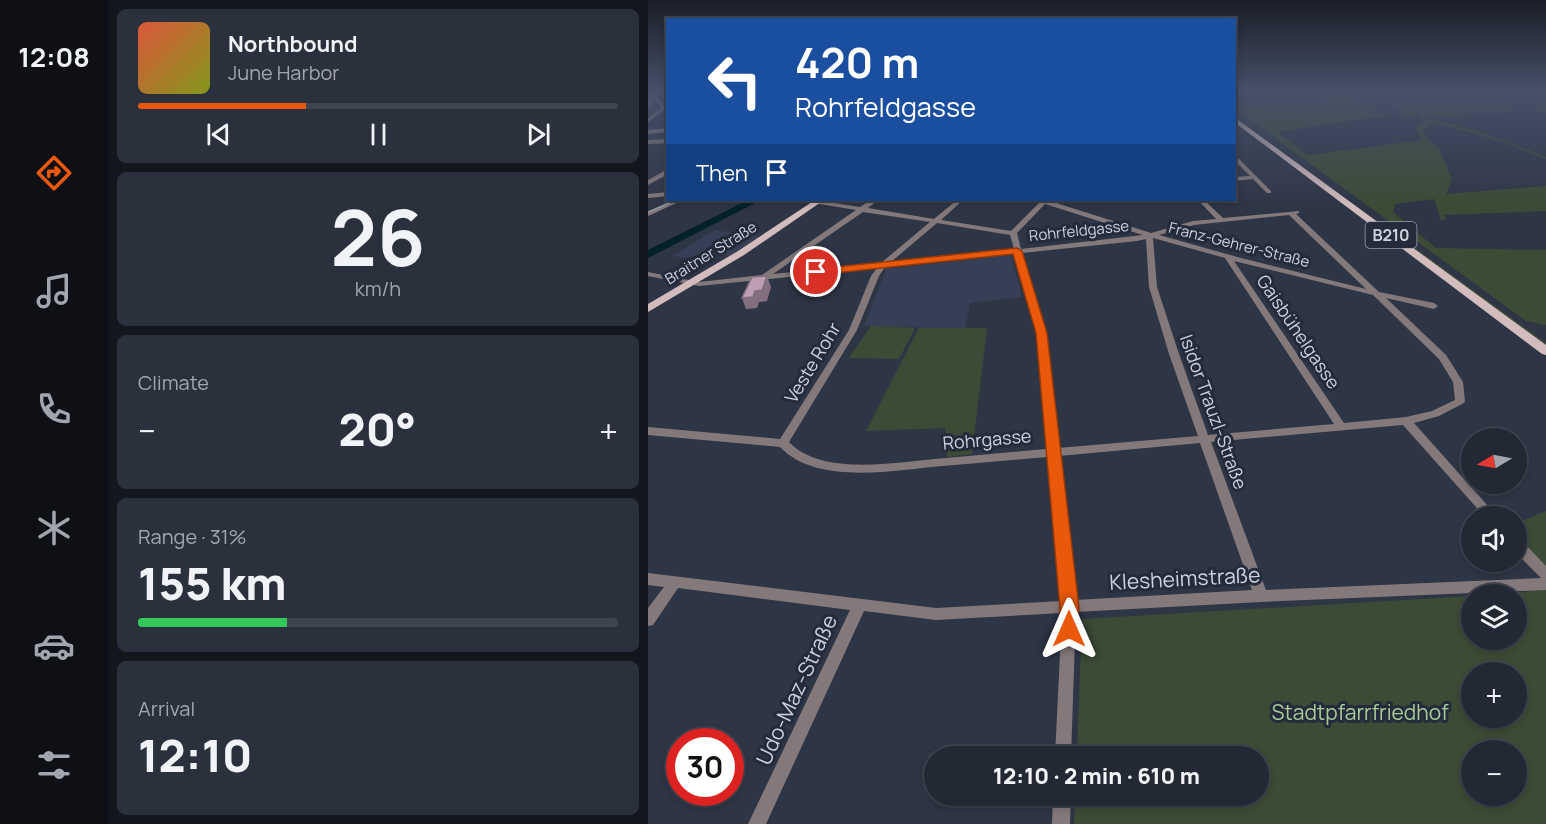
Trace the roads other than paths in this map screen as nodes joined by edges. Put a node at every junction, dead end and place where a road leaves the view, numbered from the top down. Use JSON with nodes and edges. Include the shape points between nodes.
{"nodes":[{"id":1,"x":1248,"y":129,"type":"edge"},
{"id":2,"x":1257,"y":129,"type":"edge"},
{"id":3,"x":666,"y":130,"type":"edge"},
{"id":4,"x":648,"y":132,"type":"edge"},
{"id":5,"x":666,"y":141,"type":"edge"},
{"id":6,"x":648,"y":142,"type":"edge"},
{"id":7,"x":1236,"y":158,"type":"edge"},
{"id":8,"x":666,"y":172,"type":"edge"},
{"id":9,"x":1255,"y":177,"type":"junction"},
{"id":10,"x":1236,"y":179,"type":"edge"},
{"id":11,"x":648,"y":183,"type":"edge"},
{"id":12,"x":1269,"y":192,"type":"dead end"},
{"id":13,"x":666,"y":194,"type":"edge"},
{"id":14,"x":648,"y":196,"type":"edge"},
{"id":15,"x":678,"y":201,"type":"edge"},
{"id":16,"x":817,"y":201,"type":"edge"},
{"id":17,"x":873,"y":201,"type":"edge"},
{"id":18,"x":959,"y":201,"type":"edge"},
{"id":19,"x":1041,"y":201,"type":"edge"},
{"id":20,"x":1045,"y":201,"type":"edge"},
{"id":21,"x":1202,"y":201,"type":"edge"},
{"id":22,"x":861,"y":209,"type":"junction"},
{"id":23,"x":648,"y":214,"type":"edge"},
{"id":24,"x":1221,"y":220,"type":"junction"},
{"id":25,"x":933,"y":221,"type":"junction"},
{"id":26,"x":1013,"y":233,"type":"junction"},
{"id":27,"x":1149,"y":236,"type":"junction"},
{"id":28,"x":1017,"y":251,"type":"junction"},
{"id":29,"x":1227,"y":256,"type":"junction"},
{"id":30,"x":883,"y":265,"type":"junction"},
{"id":31,"x":648,"y":274,"type":"edge"},
{"id":32,"x":762,"y":278,"type":"junction"},
{"id":33,"x":694,"y":283,"type":"junction"},
{"id":34,"x":1379,"y":295,"type":"junction"},
{"id":35,"x":1434,"y":306,"type":"dead end"},
{"id":36,"x":648,"y":309,"type":"edge"},
{"id":37,"x":1546,"y":339,"type":"edge"},
{"id":38,"x":1546,"y":351,"type":"edge"},
{"id":39,"x":1406,"y":421,"type":"junction"},
{"id":40,"x":1341,"y":426,"type":"junction"},
{"id":41,"x":648,"y":431,"type":"edge"},
{"id":42,"x":1205,"y":439,"type":"junction"},
{"id":43,"x":783,"y":443,"type":"junction"},
{"id":44,"x":1053,"y":453,"type":"junction"},
{"id":45,"x":1482,"y":506,"type":"edge"},
{"id":46,"x":1527,"y":555,"type":"edge"},
{"id":47,"x":1546,"y":575,"type":"edge"},
{"id":48,"x":648,"y":579,"type":"edge"},
{"id":49,"x":674,"y":583,"type":"junction"},
{"id":50,"x":1546,"y":584,"type":"edge"},
{"id":51,"x":1261,"y":596,"type":"junction"},
{"id":52,"x":860,"y":606,"type":"junction"},
{"id":53,"x":1070,"y":608,"type":"junction"},
{"id":54,"x":648,"y":620,"type":"edge"},
{"id":55,"x":1064,"y":746,"type":"edge"},
{"id":56,"x":1062,"y":806,"type":"edge"},
{"id":57,"x":757,"y":824,"type":"edge"},
{"id":58,"x":1061,"y":824,"type":"edge"}],
"edges":[{"from":1,"to":38,"type":"main road","number":"B210"},
{"from":2,"to":37,"type":"main road","number":"B210"},
{"from":3,"to":4,"type":"street"},
{"from":5,"to":6,"type":"street"},
{"from":7,"to":9,"type":"street"},
{"from":8,"to":11,"type":"street"},
{"from":9,"to":10,"type":"street"},
{"from":9,"to":12,"type":"street"},
{"from":13,"to":14,"type":"street"},
{"from":15,"to":23,"type":"street"},
{"from":16,"to":22,"type":"street"},
{"from":16,"to":33,"type":"main road","name":"Braitner Straße"},
{"from":17,"to":22,"type":"street"},
{"from":18,"to":25,"type":"street","name":"Veste Rohr"},
{"from":19,"to":26,"type":"street"},
{"from":20,"to":27,"type":"street","name":"Franz-Gehrer-Straße"},
{"from":21,"to":24,"type":"street"},
{"from":22,"to":25,"type":"street"},
{"from":22,"to":32,"type":"street"},
{"from":24,"to":27,"type":"street","name":"Rohrfeldgasse","via":[[1193,223]]},
{"from":24,"to":34,"type":"street","name":"Rohrfeldgasse","via":[[1294,212]]},
{"from":25,"to":26,"type":"street"},
{"from":25,"to":30,"type":"street","name":"Veste Rohr"},
{"from":26,"to":28,"type":"street"},
{"from":27,"to":28,"type":"street","name":"Rohrfeldgasse"},
{"from":27,"to":29,"type":"street","name":"Franz-Gehrer-Straße"},
{"from":27,"to":42,"type":"street","name":"Isidor Trauzl-Straße","via":[[1153,287]]},
{"from":28,"to":30,"type":"street","name":"Rohrfeldgasse"},
{"from":28,"to":44,"type":"street","via":[[1041,333]]},
{"from":29,"to":34,"type":"street","name":"Franz-Gehrer-Straße"},
{"from":29,"to":40,"type":"street","name":"Gaisbühelgasse"},
{"from":30,"to":32,"type":"street","name":"Rohrfeldgasse"},
{"from":30,"to":43,"type":"street","name":"Veste Rohr","via":[[852,330]]},
{"from":31,"to":33,"type":"street","name":"Rohrfeldgasse"},
{"from":32,"to":33,"type":"street","name":"Rohrfeldgasse"},
{"from":33,"to":36,"type":"main road","name":"Braitner Straße"},
{"from":34,"to":35,"type":"street","name":"Franz-Gehrer-Straße"},
{"from":34,"to":39,"type":"street","name":"Rohrgasse","via":[[1443,357],[1458,382],[1460,401],[1452,407]]},
{"from":39,"to":40,"type":"street","name":"Rohrgasse"},
{"from":39,"to":45,"type":"street"},
{"from":40,"to":42,"type":"street","name":"Rohrgasse"},
{"from":41,"to":43,"type":"street","name":"Rohrgasse"},
{"from":42,"to":44,"type":"street","name":"Rohrgasse"},
{"from":42,"to":51,"type":"street","name":"Isidor Trauzl-Straße"},
{"from":43,"to":44,"type":"street","name":"Rohrgasse","via":[[814,462],[862,469]]},
{"from":44,"to":53,"type":"street"},
{"from":46,"to":47,"type":"street"},
{"from":48,"to":49,"type":"street","name":"Klesheimstraße"},
{"from":49,"to":52,"type":"street","name":"Klesheimstraße"},
{"from":49,"to":54,"type":"street"},
{"from":50,"to":51,"type":"street","name":"Klesheimstraße"},
{"from":51,"to":53,"type":"street","name":"Klesheimstraße"},
{"from":52,"to":53,"type":"street","name":"Klesheimstraße","via":[[936,614]]},
{"from":52,"to":57,"type":"street","name":"Udo-Maz-Straße"},
{"from":53,"to":55,"type":"street"},
{"from":56,"to":58,"type":"street"}]}
